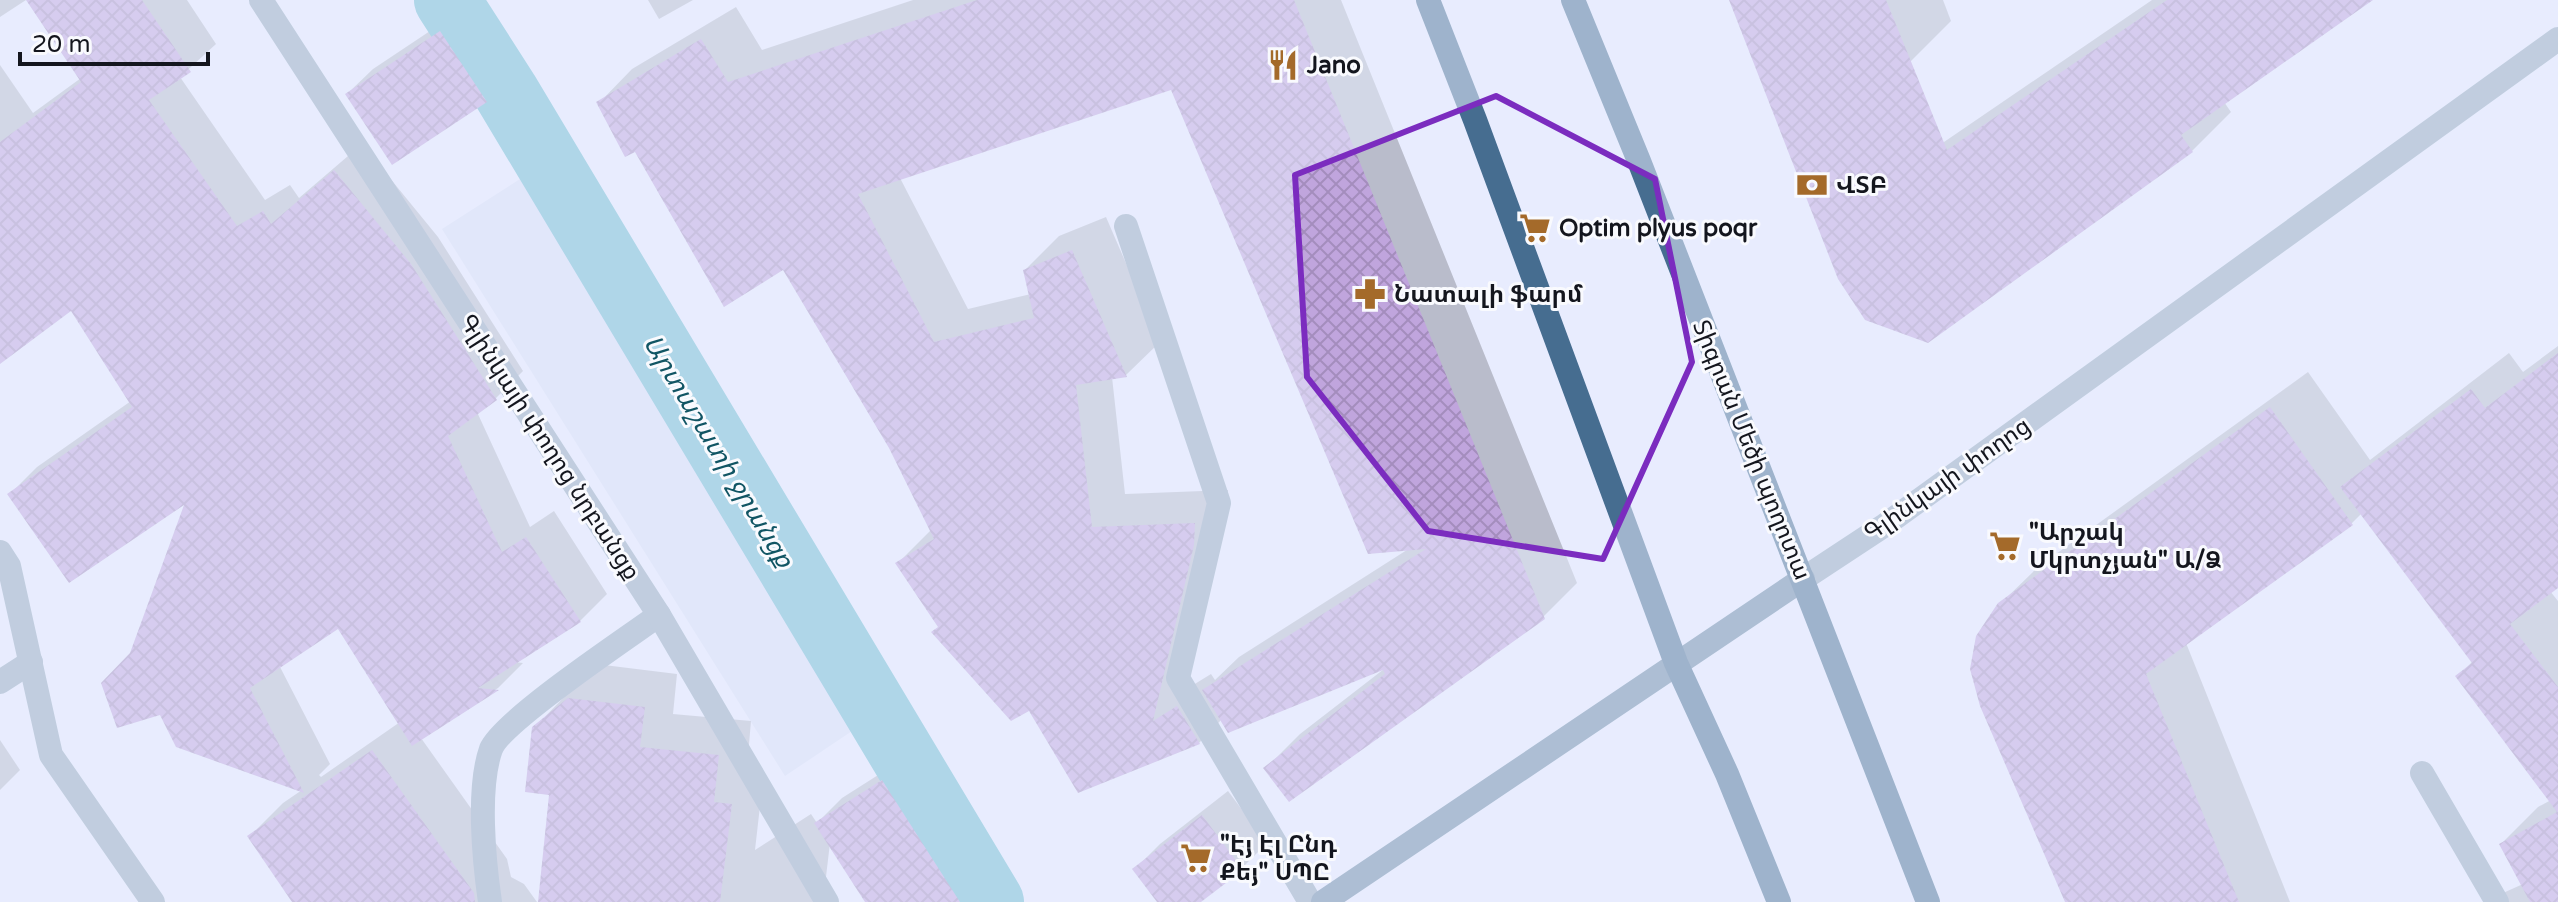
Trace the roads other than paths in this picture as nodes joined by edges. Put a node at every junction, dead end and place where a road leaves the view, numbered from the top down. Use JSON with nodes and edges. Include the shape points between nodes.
{"nodes":[{"id":1,"x":261,"y":0,"type":"edge"},
{"id":2,"x":1428,"y":0,"type":"edge"},
{"id":3,"x":1573,"y":0,"type":"edge"},
{"id":4,"x":2558,"y":39,"type":"edge"},
{"id":5,"x":1126,"y":226,"type":"dead end"},
{"id":6,"x":0,"y":552,"type":"edge"},
{"id":7,"x":1803,"y":579,"type":"junction"},
{"id":8,"x":659,"y":615,"type":"junction"},
{"id":9,"x":31,"y":662,"type":"junction"},
{"id":10,"x":1676,"y":663,"type":"junction"},
{"id":11,"x":0,"y":682,"type":"edge"},
{"id":12,"x":2422,"y":773,"type":"dead end"},
{"id":13,"x":153,"y":902,"type":"edge"},
{"id":14,"x":490,"y":902,"type":"edge"},
{"id":15,"x":827,"y":902,"type":"edge"},
{"id":16,"x":1310,"y":902,"type":"edge"},
{"id":17,"x":1323,"y":902,"type":"edge"},
{"id":18,"x":1779,"y":902,"type":"edge"},
{"id":19,"x":1928,"y":902,"type":"edge"},
{"id":20,"x":2497,"y":902,"type":"edge"}],
"edges":[{"from":1,"to":8,"type":"street","name":"Գլինկայի փողոց նրբանցք"},
{"from":2,"to":10,"type":"main road"},
{"from":3,"to":7,"type":"main road","name":"Տիգրան Մեծի պողոտա"},
{"from":4,"to":7,"type":"street","name":"Գլինկայի փողոց"},
{"from":5,"to":16,"type":"street","via":[[1219,503],[1178,678]]},
{"from":6,"to":9,"type":"street","via":[[9,566]]},
{"from":7,"to":10,"type":"main road","name":"Գլինկայի փողոց"},
{"from":7,"to":19,"type":"main road","name":"Տիգրան Մեծի պողոտա"},
{"from":8,"to":14,"type":"street","via":[[519,718],[493,745],[485,772],[484,864]]},
{"from":8,"to":15,"type":"street","name":"Գլինկայի փողոց նրբանցք"},
{"from":9,"to":11,"type":"street"},
{"from":9,"to":13,"type":"street","via":[[51,755]]},
{"from":10,"to":17,"type":"main road","name":"Գլինկայի փողոց"},
{"from":10,"to":18,"type":"main road"},
{"from":12,"to":20,"type":"street"}]}
